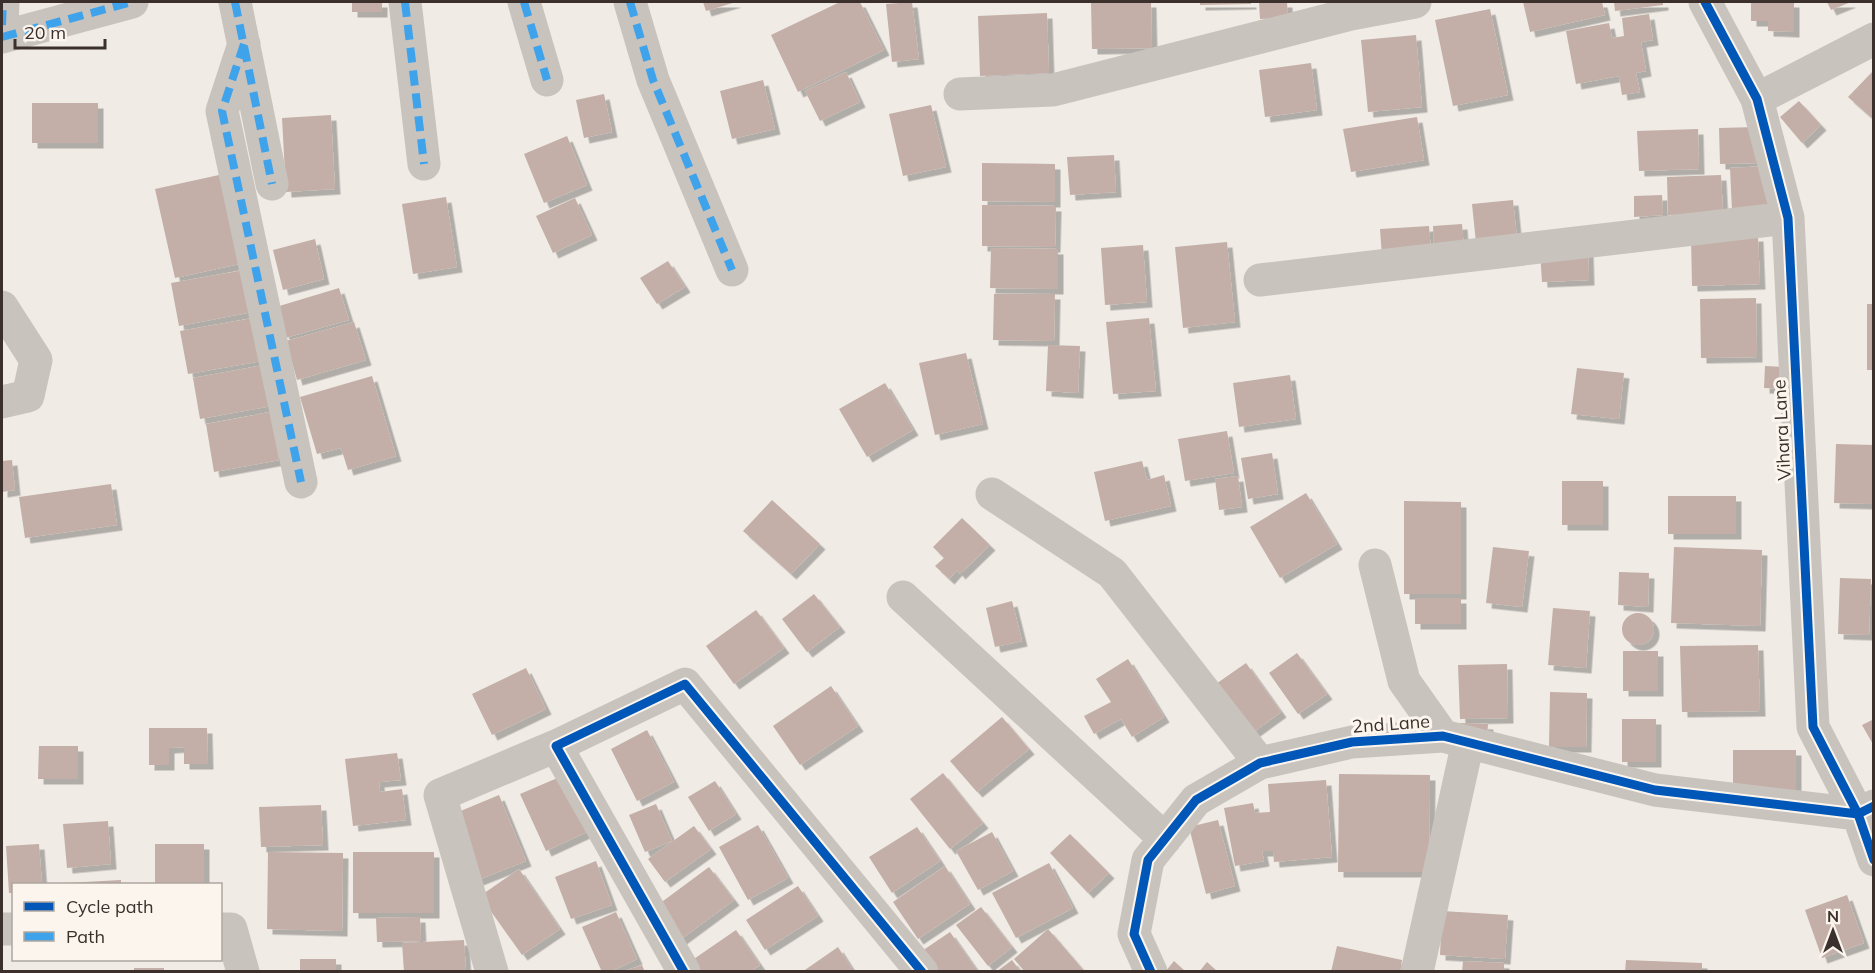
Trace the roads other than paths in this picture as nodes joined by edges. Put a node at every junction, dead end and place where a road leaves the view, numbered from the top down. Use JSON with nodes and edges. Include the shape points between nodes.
{"nodes":[{"id":1,"x":3,"y":2,"type":"edge"},
{"id":2,"x":132,"y":2,"type":"edge"},
{"id":3,"x":235,"y":2,"type":"edge"},
{"id":4,"x":405,"y":2,"type":"edge"},
{"id":5,"x":524,"y":2,"type":"edge"},
{"id":6,"x":630,"y":2,"type":"edge"},
{"id":7,"x":1415,"y":2,"type":"edge"},
{"id":8,"x":1705,"y":2,"type":"edge"},
{"id":9,"x":2,"y":25,"type":"edge"},
{"id":10,"x":2,"y":37,"type":"edge"},
{"id":11,"x":1874,"y":39,"type":"edge"},
{"id":12,"x":244,"y":44,"type":"junction"},
{"id":13,"x":547,"y":80,"type":"dead end"},
{"id":14,"x":960,"y":94,"type":"dead end"},
{"id":15,"x":1757,"y":99,"type":"junction"},
{"id":16,"x":423,"y":164,"type":"dead end"},
{"id":17,"x":272,"y":184,"type":"dead end"},
{"id":18,"x":1788,"y":218,"type":"junction"},
{"id":19,"x":732,"y":270,"type":"dead end"},
{"id":20,"x":1260,"y":280,"type":"dead end"},
{"id":21,"x":2,"y":307,"type":"edge"},
{"id":22,"x":2,"y":402,"type":"edge"},
{"id":23,"x":301,"y":482,"type":"dead end"},
{"id":24,"x":992,"y":494,"type":"dead end"},
{"id":25,"x":1375,"y":565,"type":"dead end"},
{"id":26,"x":903,"y":597,"type":"dead end"},
{"id":27,"x":1455,"y":739,"type":"junction"},
{"id":28,"x":556,"y":746,"type":"junction"},
{"id":29,"x":1260,"y":763,"type":"junction"},
{"id":30,"x":1866,"y":810,"type":"edge"},
{"id":31,"x":1165,"y":839,"type":"junction"},
{"id":32,"x":1874,"y":860,"type":"edge"},
{"id":33,"x":222,"y":929,"type":"edge"},
{"id":34,"x":243,"y":972,"type":"edge"},
{"id":35,"x":492,"y":972,"type":"edge"},
{"id":36,"x":684,"y":972,"type":"edge"},
{"id":37,"x":922,"y":972,"type":"edge"},
{"id":38,"x":1151,"y":972,"type":"edge"},
{"id":39,"x":1417,"y":972,"type":"edge"}],
"edges":[{"from":1,"to":9,"type":"street"},
{"from":2,"to":10,"type":"street"},
{"from":3,"to":12,"type":"street"},
{"from":4,"to":16,"type":"street"},
{"from":5,"to":13,"type":"street"},
{"from":6,"to":19,"type":"street","via":[[653,80]]},
{"from":7,"to":14,"type":"street","via":[[1351,14],[1053,90]]},
{"from":8,"to":15,"type":"street","name":"Vihara Lane"},
{"from":11,"to":15,"type":"street"},
{"from":12,"to":17,"type":"street"},
{"from":12,"to":23,"type":"street","via":[[222,111]]},
{"from":15,"to":18,"type":"street","name":"Vihara Lane"},
{"from":18,"to":20,"type":"street"},
{"from":18,"to":30,"type":"street","name":"Vihara Lane","via":[[1813,727]]},
{"from":21,"to":22,"type":"street","via":[[36,360],[28,396]]},
{"from":24,"to":29,"type":"street","via":[[1112,573]]},
{"from":25,"to":27,"type":"street","via":[[1404,681]]},
{"from":26,"to":31,"type":"street"},
{"from":27,"to":29,"type":"street","name":"2nd Lane","via":[[1352,742]]},
{"from":27,"to":30,"type":"street","name":"2nd Lane","via":[[1655,790]]},
{"from":27,"to":39,"type":"street"},
{"from":28,"to":35,"type":"street","via":[[440,795]]},
{"from":28,"to":36,"type":"street"},
{"from":28,"to":37,"type":"street","via":[[685,684]]},
{"from":29,"to":31,"type":"street","name":"2nd Lane","via":[[1196,800]]},
{"from":30,"to":32,"type":"street","name":"Vihara Lane"},
{"from":31,"to":38,"type":"street","name":"2nd Lane","via":[[1148,860],[1134,934]]},
{"from":33,"to":34,"type":"street","via":[[231,929]]}]}
